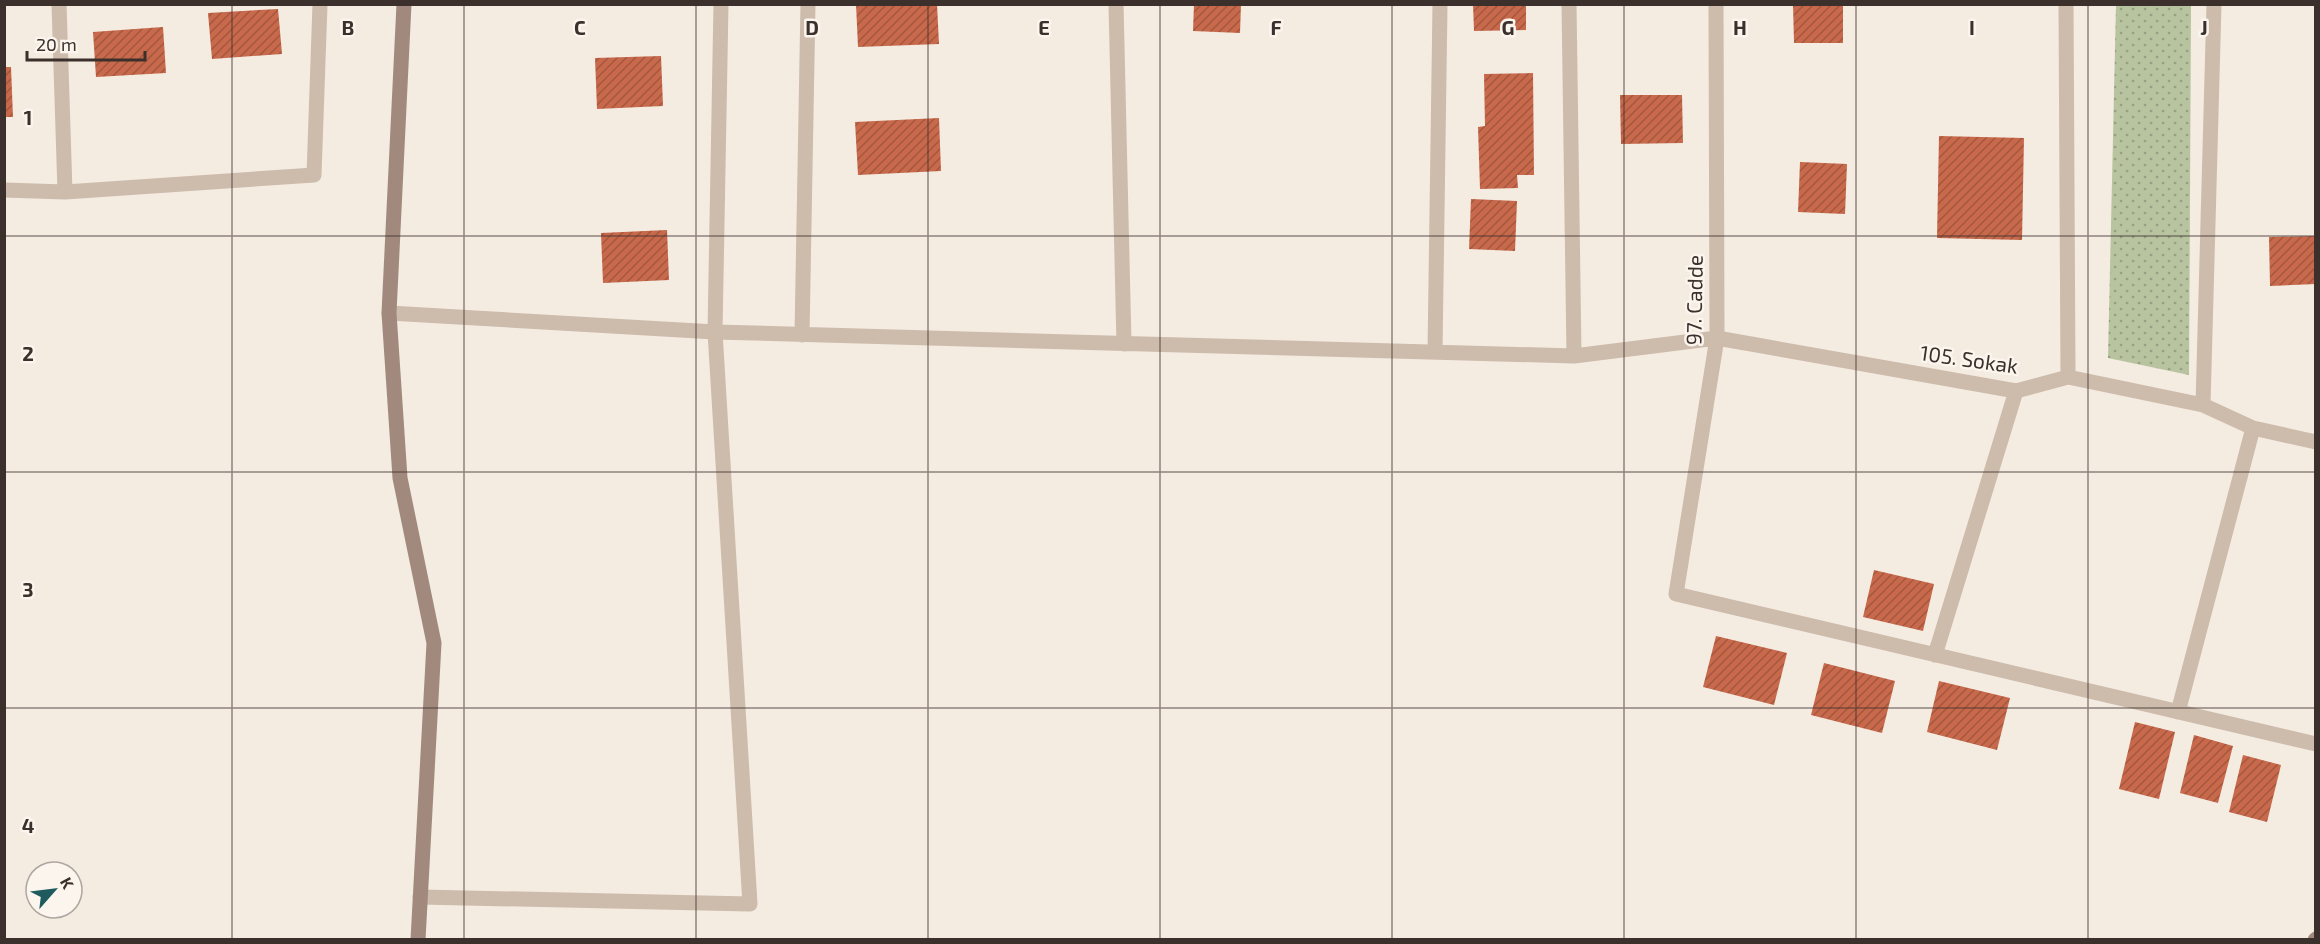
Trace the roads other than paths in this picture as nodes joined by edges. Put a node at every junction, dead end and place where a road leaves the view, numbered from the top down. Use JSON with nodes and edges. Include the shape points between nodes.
{"nodes":[{"id":1,"x":59,"y":4,"type":"edge"},
{"id":2,"x":320,"y":4,"type":"edge"},
{"id":3,"x":404,"y":4,"type":"edge"},
{"id":4,"x":721,"y":4,"type":"edge"},
{"id":5,"x":808,"y":4,"type":"edge"},
{"id":6,"x":1116,"y":4,"type":"edge"},
{"id":7,"x":1440,"y":4,"type":"edge"},
{"id":8,"x":1569,"y":4,"type":"edge"},
{"id":9,"x":1716,"y":4,"type":"edge"},
{"id":10,"x":2066,"y":4,"type":"edge"},
{"id":11,"x":2214,"y":4,"type":"edge"},
{"id":12,"x":4,"y":190,"type":"edge"},
{"id":13,"x":65,"y":192,"type":"junction"},
{"id":14,"x":389,"y":313,"type":"junction"},
{"id":15,"x":715,"y":333,"type":"junction"},
{"id":16,"x":802,"y":335,"type":"junction"},
{"id":17,"x":1717,"y":338,"type":"junction"},
{"id":18,"x":1124,"y":344,"type":"junction"},
{"id":19,"x":1435,"y":352,"type":"junction"},
{"id":20,"x":1574,"y":356,"type":"junction"},
{"id":21,"x":2068,"y":377,"type":"junction"},
{"id":22,"x":2016,"y":391,"type":"junction"},
{"id":23,"x":2203,"y":405,"type":"junction"},
{"id":24,"x":2253,"y":428,"type":"junction"},
{"id":25,"x":2316,"y":442,"type":"edge"},
{"id":26,"x":1935,"y":655,"type":"junction"},
{"id":27,"x":2178,"y":712,"type":"junction"},
{"id":28,"x":2316,"y":744,"type":"edge"},
{"id":29,"x":420,"y":897,"type":"junction"},
{"id":30,"x":418,"y":939,"type":"edge"}],
"edges":[{"from":1,"to":13,"type":"street"},
{"from":2,"to":13,"type":"street","via":[[314,175]]},
{"from":3,"to":14,"type":"street"},
{"from":4,"to":15,"type":"street"},
{"from":5,"to":16,"type":"street"},
{"from":6,"to":18,"type":"street"},
{"from":7,"to":19,"type":"street"},
{"from":8,"to":20,"type":"street"},
{"from":9,"to":17,"type":"street","name":"97. Cadde"},
{"from":10,"to":21,"type":"street"},
{"from":11,"to":23,"type":"street"},
{"from":12,"to":13,"type":"street"},
{"from":14,"to":15,"type":"street","name":"105. Sokak"},
{"from":14,"to":29,"type":"street","via":[[400,478],[434,643]]},
{"from":15,"to":16,"type":"street","name":"105. Sokak"},
{"from":15,"to":29,"type":"street","via":[[750,904]]},
{"from":16,"to":18,"type":"street","name":"105. Sokak"},
{"from":17,"to":20,"type":"street","name":"105. Sokak"},
{"from":17,"to":22,"type":"street","name":"105. Sokak"},
{"from":17,"to":26,"type":"street","name":"97. Cadde","via":[[1676,594]]},
{"from":18,"to":19,"type":"street","name":"105. Sokak"},
{"from":19,"to":20,"type":"street","name":"105. Sokak"},
{"from":21,"to":22,"type":"street","name":"105. Sokak"},
{"from":21,"to":23,"type":"street","name":"105. Sokak"},
{"from":22,"to":26,"type":"street"},
{"from":23,"to":24,"type":"street","name":"105. Sokak"},
{"from":24,"to":25,"type":"street","name":"105. Sokak"},
{"from":24,"to":27,"type":"street"},
{"from":26,"to":27,"type":"street"},
{"from":27,"to":28,"type":"street"},
{"from":29,"to":30,"type":"street"}]}
